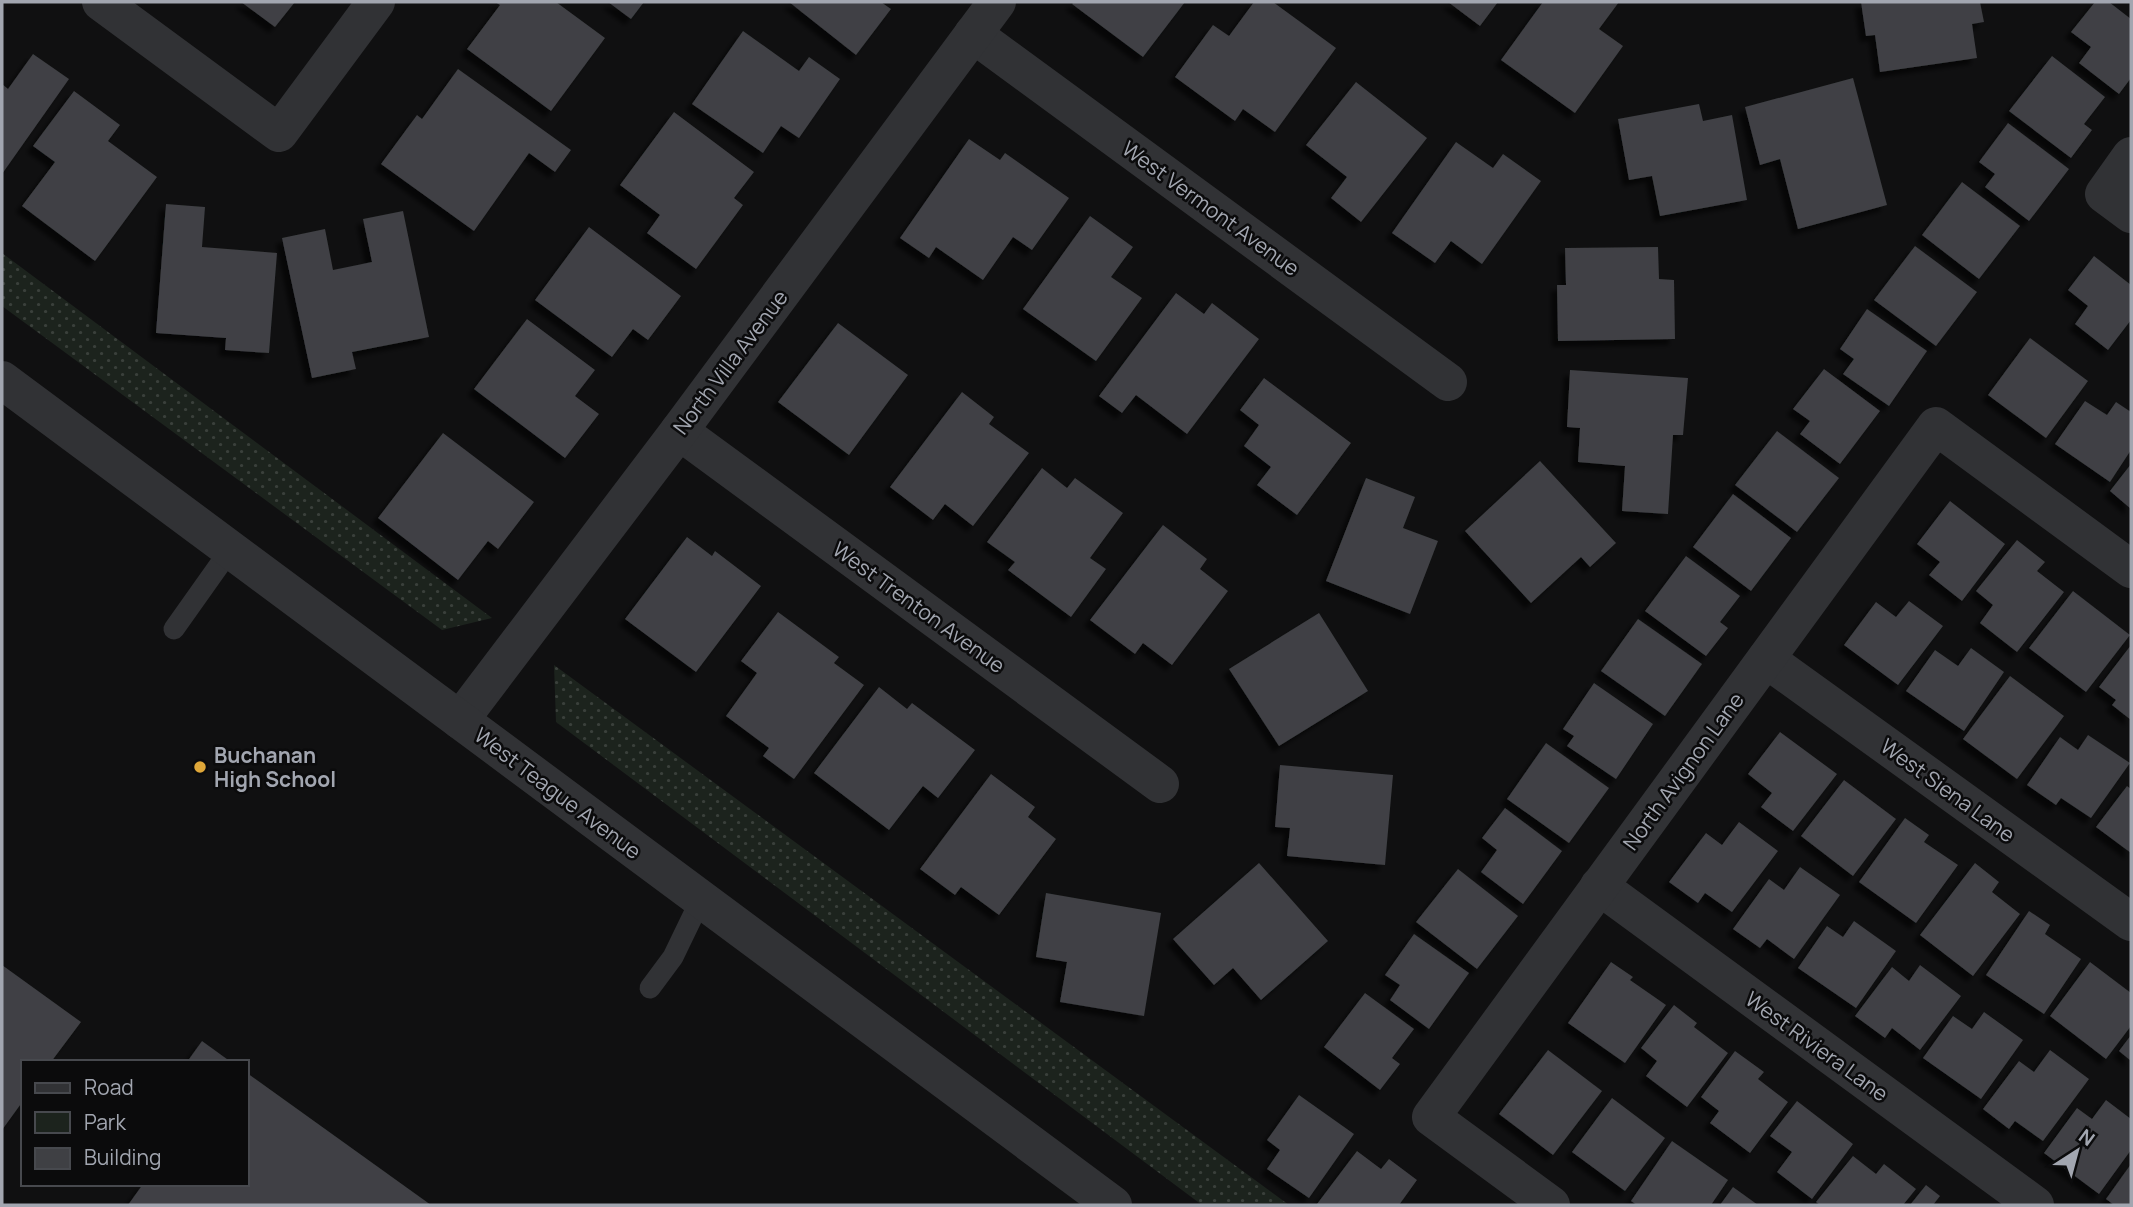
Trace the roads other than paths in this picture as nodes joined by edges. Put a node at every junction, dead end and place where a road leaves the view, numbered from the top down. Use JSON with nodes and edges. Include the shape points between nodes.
{"nodes":[{"id":1,"x":100,"y":2,"type":"edge"},
{"id":2,"x":376,"y":2,"type":"edge"},
{"id":3,"x":997,"y":2,"type":"edge"},
{"id":4,"x":973,"y":34,"type":"junction"},
{"id":5,"x":2131,"y":156,"type":"edge"},
{"id":6,"x":2118,"y":204,"type":"edge"},
{"id":7,"x":2,"y":380,"type":"edge"},
{"id":8,"x":1448,"y":382,"type":"dead end"},
{"id":9,"x":679,"y":431,"type":"junction"},
{"id":10,"x":230,"y":550,"type":"junction"},
{"id":11,"x":2131,"y":569,"type":"edge"},
{"id":12,"x":174,"y":629,"type":"dead end"},
{"id":13,"x":1766,"y":659,"type":"junction"},
{"id":14,"x":460,"y":720,"type":"junction"},
{"id":15,"x":1160,"y":784,"type":"dead end"},
{"id":16,"x":1599,"y":886,"type":"junction"},
{"id":17,"x":701,"y":899,"type":"junction"},
{"id":18,"x":2131,"y":922,"type":"edge"},
{"id":19,"x":650,"y":988,"type":"dead end"},
{"id":20,"x":1113,"y":1205,"type":"edge"},
{"id":21,"x":1551,"y":1205,"type":"edge"},
{"id":22,"x":2035,"y":1205,"type":"edge"}],
"edges":[{"from":1,"to":2,"type":"street","via":[[279,133]]},
{"from":3,"to":4,"type":"street","name":"North Villa Avenue"},
{"from":4,"to":8,"type":"street","name":"West Vermont Avenue"},
{"from":4,"to":9,"type":"street","name":"North Villa Avenue"},
{"from":5,"to":6,"type":"street"},
{"from":7,"to":10,"type":"street","name":"West Teague Avenue"},
{"from":9,"to":14,"type":"street","name":"North Villa Avenue"},
{"from":9,"to":15,"type":"street","name":"West Trenton Avenue"},
{"from":10,"to":12,"type":"lane"},
{"from":10,"to":14,"type":"street","name":"West Teague Avenue"},
{"from":11,"to":13,"type":"street","name":"North Avignon Lane","via":[[1936,426]]},
{"from":13,"to":16,"type":"street","name":"North Avignon Lane"},
{"from":13,"to":18,"type":"street","name":"West Siena Lane"},
{"from":14,"to":17,"type":"street","name":"West Teague Avenue"},
{"from":16,"to":21,"type":"street","name":"North Avignon Lane","via":[[1431,1117]]},
{"from":16,"to":22,"type":"street","name":"West Riviera Lane"},
{"from":17,"to":19,"type":"lane","via":[[673,957]]},
{"from":17,"to":20,"type":"street","name":"West Teague Avenue"}]}
